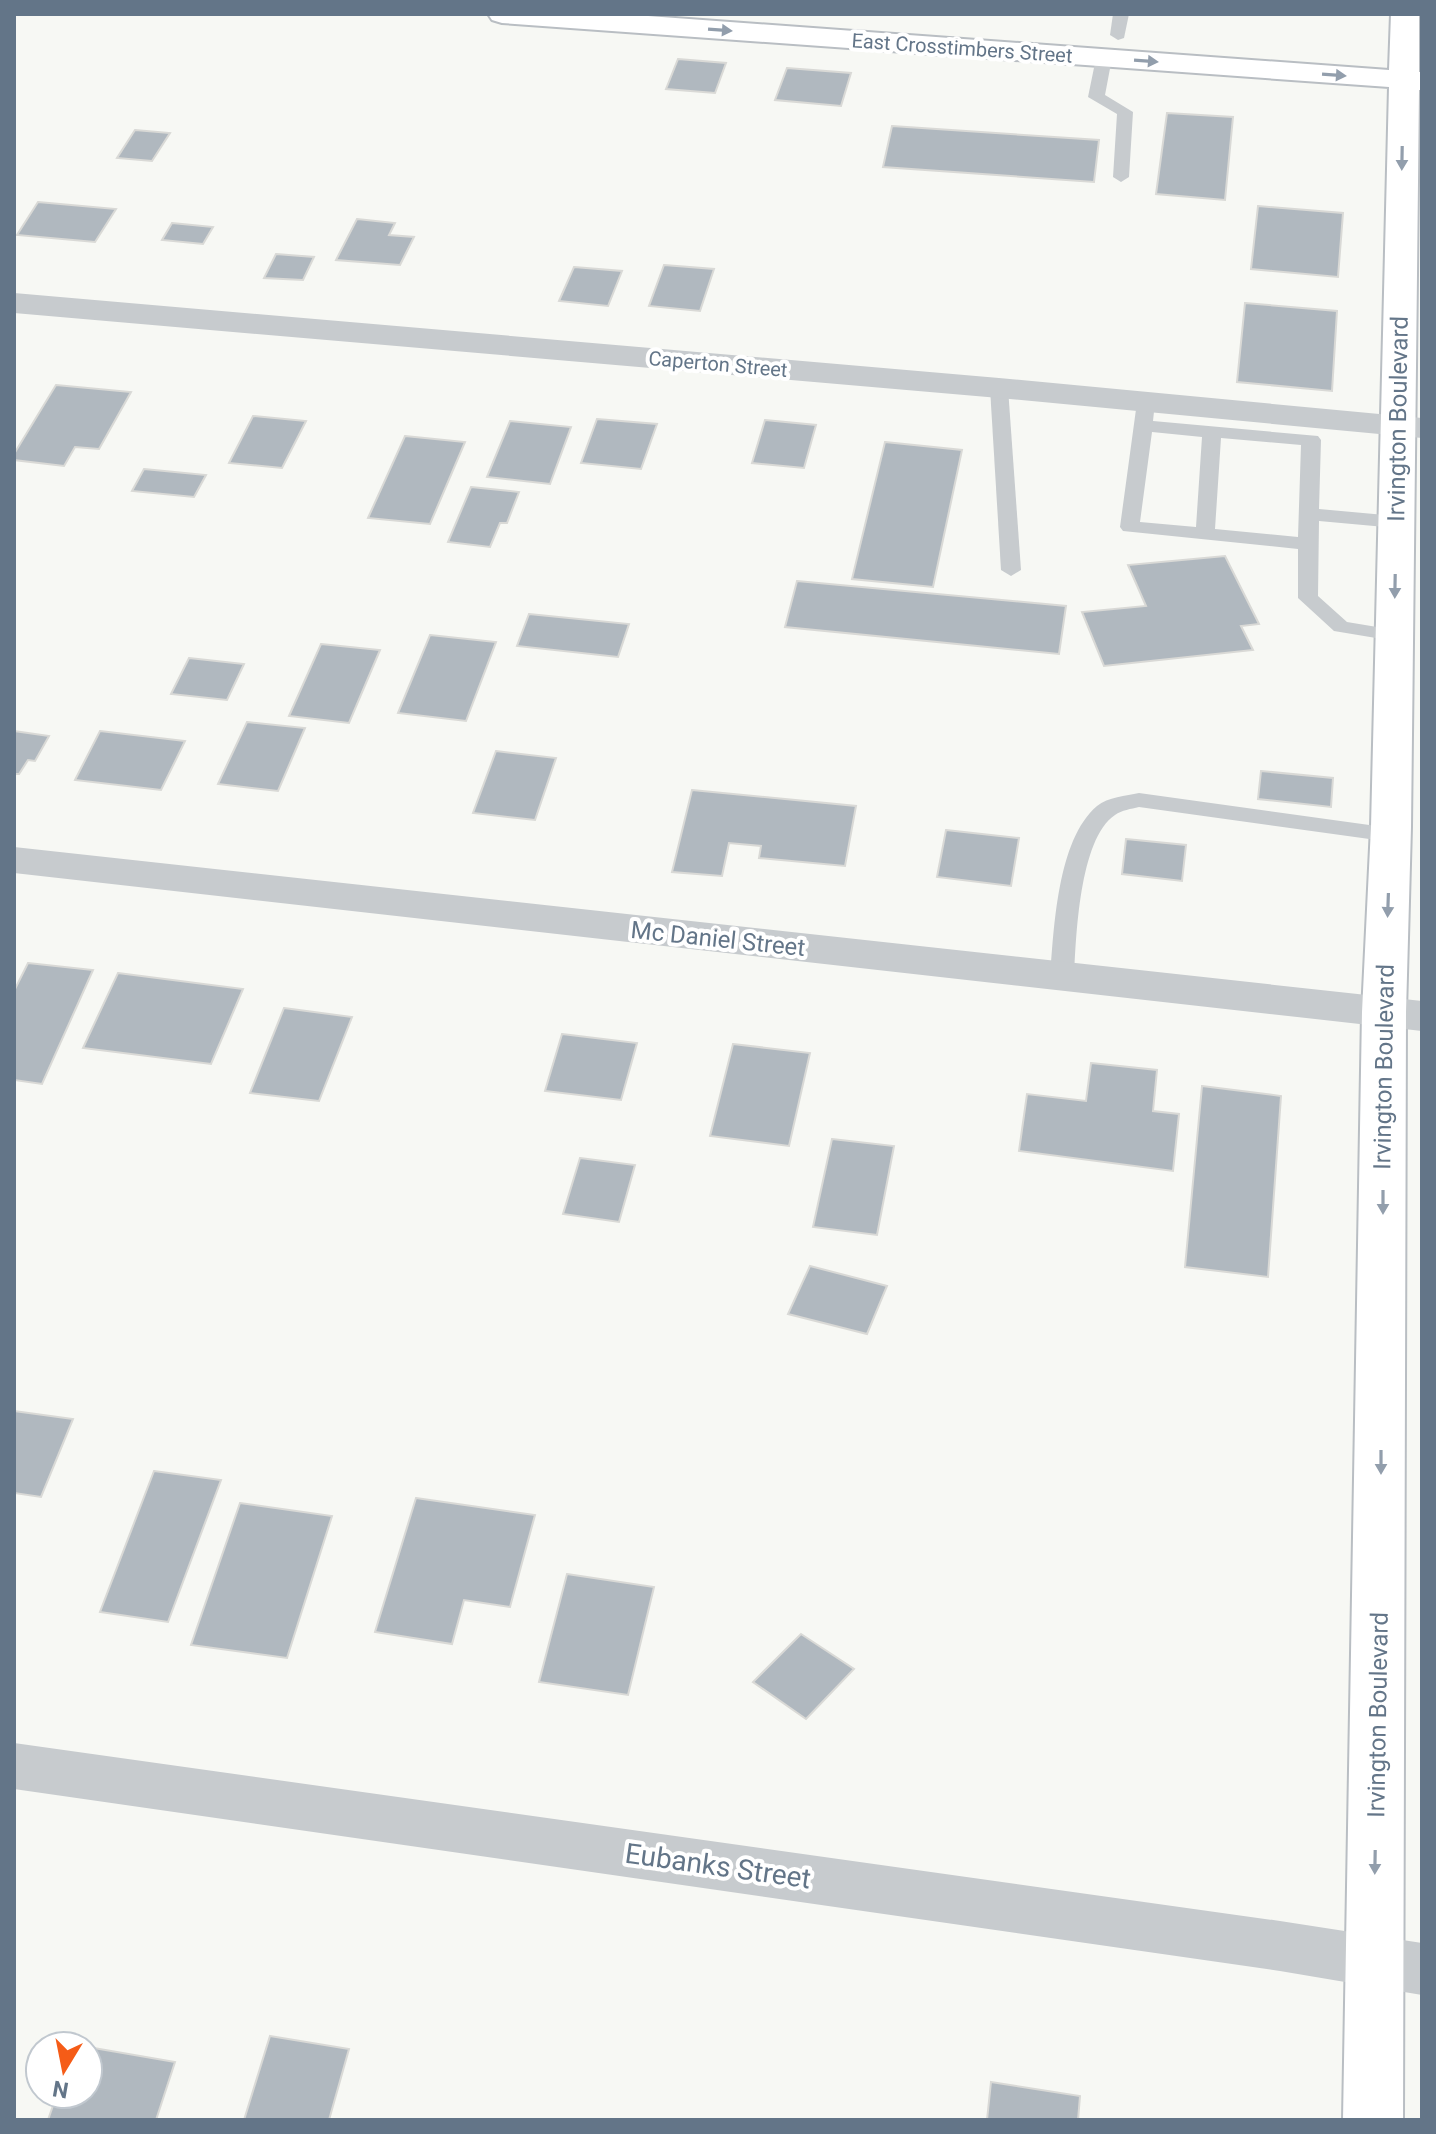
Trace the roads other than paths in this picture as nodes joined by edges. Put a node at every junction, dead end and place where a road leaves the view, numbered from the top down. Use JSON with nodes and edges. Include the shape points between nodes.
{"nodes":[{"id":1,"x":502,"y":14,"type":"edge"},
{"id":2,"x":1405,"y":14,"type":"edge"},
{"id":3,"x":829,"y":22,"type":"edge"},
{"id":4,"x":1114,"y":36,"type":"edge"},
{"id":5,"x":1413,"y":69,"type":"edge"},
{"id":6,"x":1121,"y":177,"type":"dead end"},
{"id":7,"x":14,"y":303,"type":"edge"},
{"id":8,"x":999,"y":388,"type":"junction"},
{"id":9,"x":1144,"y":414,"type":"junction"},
{"id":10,"x":1410,"y":427,"type":"edge"},
{"id":11,"x":1212,"y":432,"type":"junction"},
{"id":12,"x":1308,"y":514,"type":"junction"},
{"id":13,"x":1396,"y":522,"type":"junction"},
{"id":14,"x":1205,"y":534,"type":"junction"},
{"id":15,"x":1308,"y":544,"type":"junction"},
{"id":16,"x":1011,"y":570,"type":"dead end"},
{"id":17,"x":1394,"y":635,"type":"junction"},
{"id":18,"x":1391,"y":835,"type":"junction"},
{"id":19,"x":14,"y":860,"type":"edge"},
{"id":20,"x":1062,"y":978,"type":"junction"},
{"id":21,"x":1403,"y":1014,"type":"edge"},
{"id":22,"x":14,"y":1766,"type":"edge"},
{"id":23,"x":1398,"y":1965,"type":"edge"},
{"id":24,"x":1373,"y":2120,"type":"edge"}],
"edges":[{"from":1,"to":3,"type":"main road","name":"East Crosstimbers Street","one_way":true},
{"from":2,"to":5,"type":"main road","name":"Irvington Boulevard"},
{"from":3,"to":4,"type":"main road","name":"East Crosstimbers Street"},
{"from":4,"to":5,"type":"main road","name":"East Crosstimbers Street"},
{"from":4,"to":6,"type":"lane","via":[[1096,97],[1125,112]]},
{"from":5,"to":10,"type":"main road","name":"Irvington Boulevard","one_way":true},
{"from":7,"to":8,"type":"street","name":"Caperton Street"},
{"from":8,"to":9,"type":"street","name":"Caperton Street"},
{"from":8,"to":16,"type":"lane"},
{"from":9,"to":10,"type":"street","name":"Caperton Street"},
{"from":9,"to":11,"type":"lane"},
{"from":9,"to":14,"type":"lane","via":[[1130,527]]},
{"from":10,"to":13,"type":"main road","name":"Irvington Boulevard"},
{"from":11,"to":12,"type":"lane","via":[[1311,440]]},
{"from":11,"to":14,"type":"lane"},
{"from":12,"to":13,"type":"lane"},
{"from":12,"to":15,"type":"lane"},
{"from":13,"to":17,"type":"main road","name":"Irvington Boulevard","one_way":true},
{"from":14,"to":15,"type":"lane"},
{"from":15,"to":17,"type":"lane","via":[[1308,598],[1341,627]]},
{"from":17,"to":18,"type":"main road","name":"Irvington Boulevard"},
{"from":18,"to":20,"type":"lane","via":[[1139,800],[1105,810],[1085,839],[1068,905]]},
{"from":18,"to":21,"type":"main road","name":"Irvington Boulevard","one_way":true},
{"from":19,"to":20,"type":"street","name":"Mc Daniel Street"},
{"from":20,"to":21,"type":"street","name":"Mc Daniel Street"},
{"from":21,"to":23,"type":"main road","name":"Irvington Boulevard","one_way":true,"via":[[1381,1543]]},
{"from":22,"to":23,"type":"street","name":"Eubanks Street"},
{"from":23,"to":24,"type":"main road","name":"Irvington Boulevard"}]}
